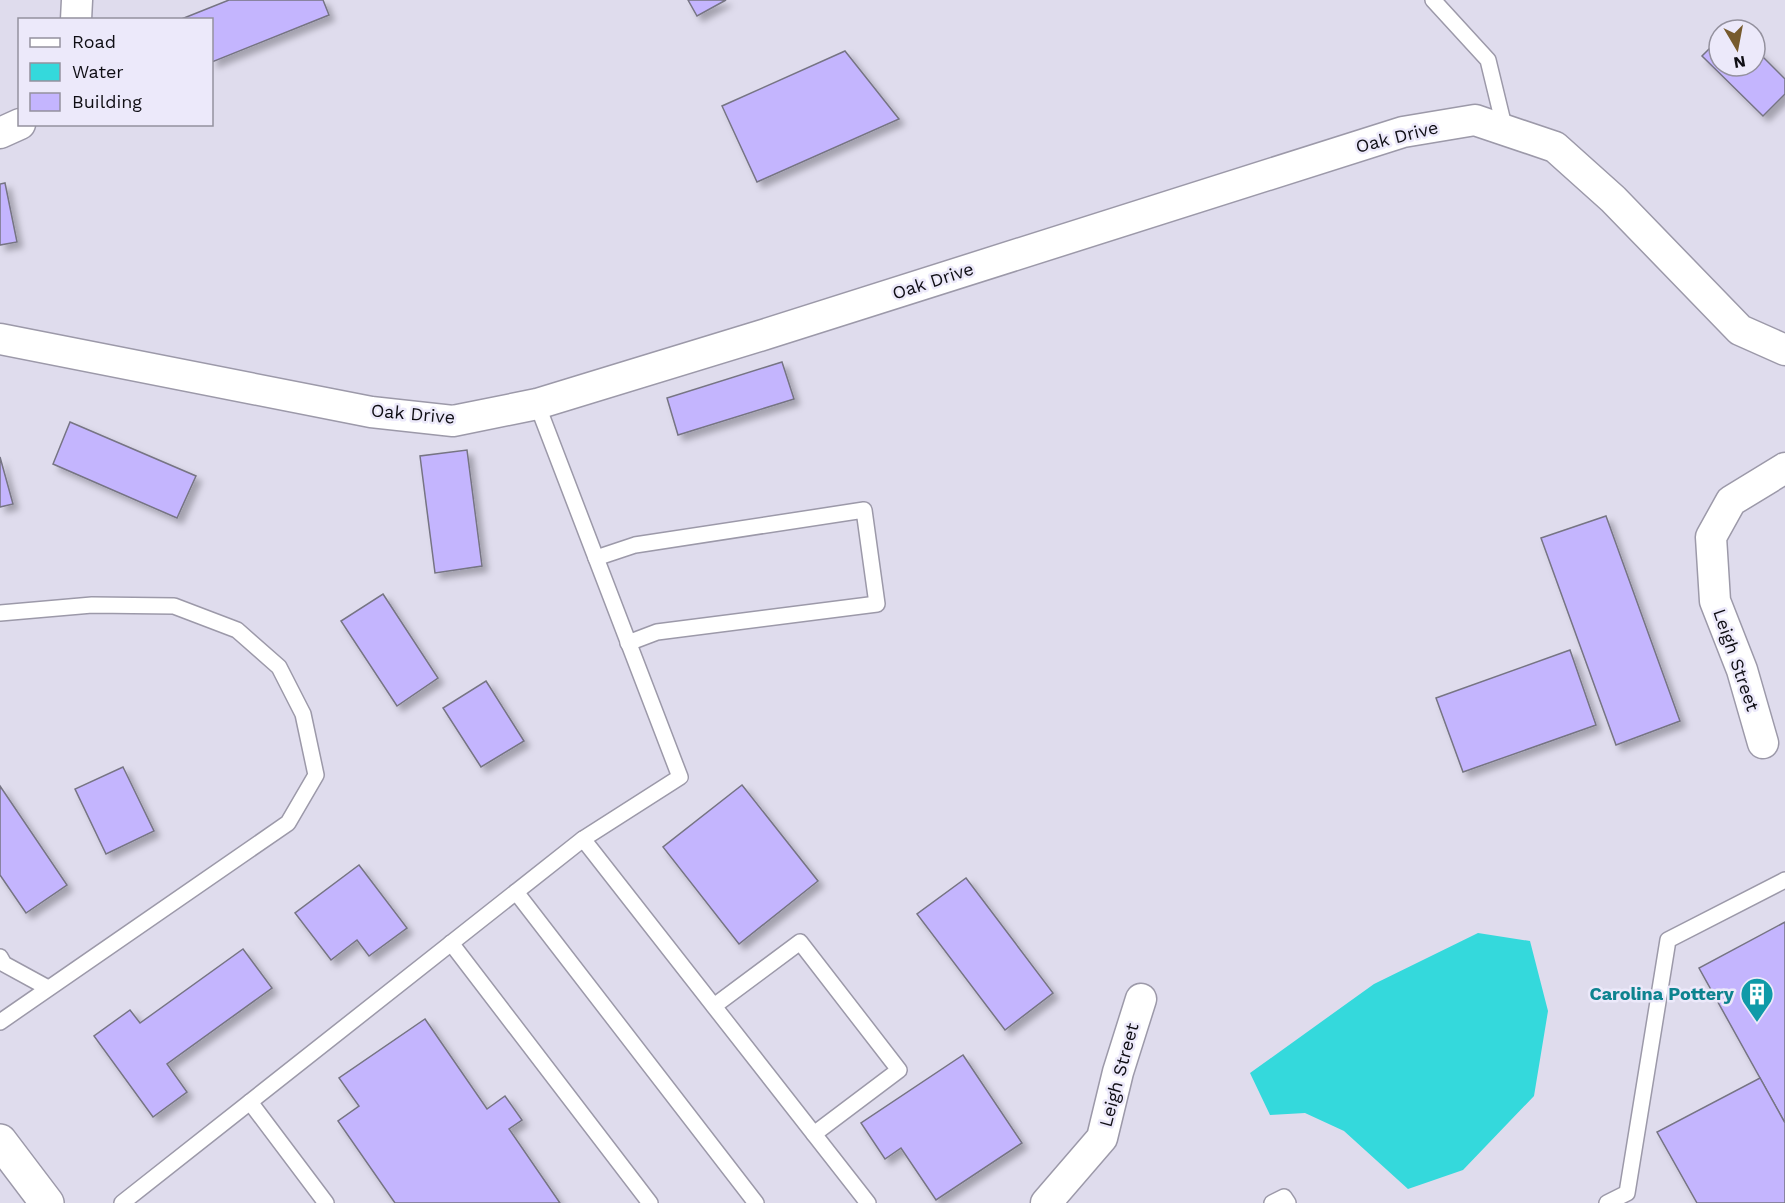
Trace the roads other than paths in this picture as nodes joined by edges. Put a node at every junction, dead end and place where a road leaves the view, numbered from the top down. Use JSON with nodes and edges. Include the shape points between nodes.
{"nodes":[{"id":1,"x":76,"y":0,"type":"edge"},
{"id":2,"x":1433,"y":0,"type":"edge"},
{"id":3,"x":76,"y":18,"type":"edge"},
{"id":4,"x":18,"y":125,"type":"edge"},
{"id":5,"x":1505,"y":130,"type":"junction"},
{"id":6,"x":0,"y":133,"type":"edge"},
{"id":7,"x":0,"y":339,"type":"edge"},
{"id":8,"x":1785,"y":350,"type":"edge"},
{"id":9,"x":537,"y":404,"type":"junction"},
{"id":10,"x":1785,"y":468,"type":"edge"},
{"id":11,"x":596,"y":558,"type":"junction"},
{"id":12,"x":0,"y":613,"type":"edge"},
{"id":13,"x":628,"y":643,"type":"junction"},
{"id":14,"x":1763,"y":743,"type":"dead end"},
{"id":15,"x":583,"y":839,"type":"junction"},
{"id":16,"x":1785,"y":880,"type":"edge"},
{"id":17,"x":516,"y":892,"type":"junction"},
{"id":18,"x":451,"y":943,"type":"junction"},
{"id":19,"x":0,"y":957,"type":"edge"},
{"id":20,"x":48,"y":988,"type":"junction"},
{"id":21,"x":1141,"y":999,"type":"dead end"},
{"id":22,"x":714,"y":1006,"type":"junction"},
{"id":23,"x":0,"y":1022,"type":"edge"},
{"id":24,"x":250,"y":1102,"type":"junction"},
{"id":25,"x":814,"y":1134,"type":"junction"},
{"id":26,"x":0,"y":1141,"type":"edge"},
{"id":27,"x":47,"y":1203,"type":"edge"},
{"id":28,"x":122,"y":1203,"type":"edge"},
{"id":29,"x":326,"y":1203,"type":"edge"},
{"id":30,"x":650,"y":1203,"type":"edge"},
{"id":31,"x":756,"y":1203,"type":"edge"},
{"id":32,"x":868,"y":1203,"type":"edge"},
{"id":33,"x":1046,"y":1203,"type":"edge"},
{"id":34,"x":1272,"y":1203,"type":"edge"},
{"id":35,"x":1288,"y":1203,"type":"edge"},
{"id":36,"x":1607,"y":1203,"type":"edge"}],
"edges":[{"from":1,"to":3,"type":"street"},
{"from":2,"to":5,"type":"lane","via":[[1488,60]]},
{"from":4,"to":6,"type":"street"},
{"from":5,"to":8,"type":"street","name":"Oak Drive","via":[[1555,147],[1613,199],[1740,330]]},
{"from":5,"to":9,"type":"street","name":"Oak Drive","via":[[1475,120],[1403,132]]},
{"from":7,"to":9,"type":"street","name":"Oak Drive","via":[[371,412],[453,421]]},
{"from":9,"to":11,"type":"lane"},
{"from":10,"to":14,"type":"street","name":"Leigh Street","via":[[1731,501],[1711,537],[1715,601],[1742,670]]},
{"from":11,"to":13,"type":"lane"},
{"from":11,"to":13,"type":"lane","via":[[635,545],[864,510],[877,604],[657,632]]},
{"from":12,"to":20,"type":"lane","via":[[92,605],[174,606],[237,630],[279,667],[303,714],[316,775],[288,823]]},
{"from":13,"to":15,"type":"lane","via":[[680,777]]},
{"from":15,"to":17,"type":"lane"},
{"from":15,"to":22,"type":"lane"},
{"from":16,"to":36,"type":"lane","via":[[1668,940],[1627,1193]]},
{"from":17,"to":18,"type":"lane"},
{"from":17,"to":31,"type":"lane"},
{"from":18,"to":24,"type":"lane"},
{"from":18,"to":30,"type":"lane"},
{"from":19,"to":20,"type":"lane","via":[[4,964]]},
{"from":20,"to":23,"type":"lane"},
{"from":21,"to":33,"type":"street","name":"Leigh Street","via":[[1102,1138]]},
{"from":22,"to":25,"type":"lane"},
{"from":22,"to":25,"type":"lane","via":[[800,942],[899,1070]]},
{"from":24,"to":28,"type":"lane"},
{"from":24,"to":29,"type":"lane"},
{"from":25,"to":32,"type":"lane"},
{"from":26,"to":27,"type":"main road"},
{"from":34,"to":35,"type":"lane","via":[[1284,1197]]}]}
